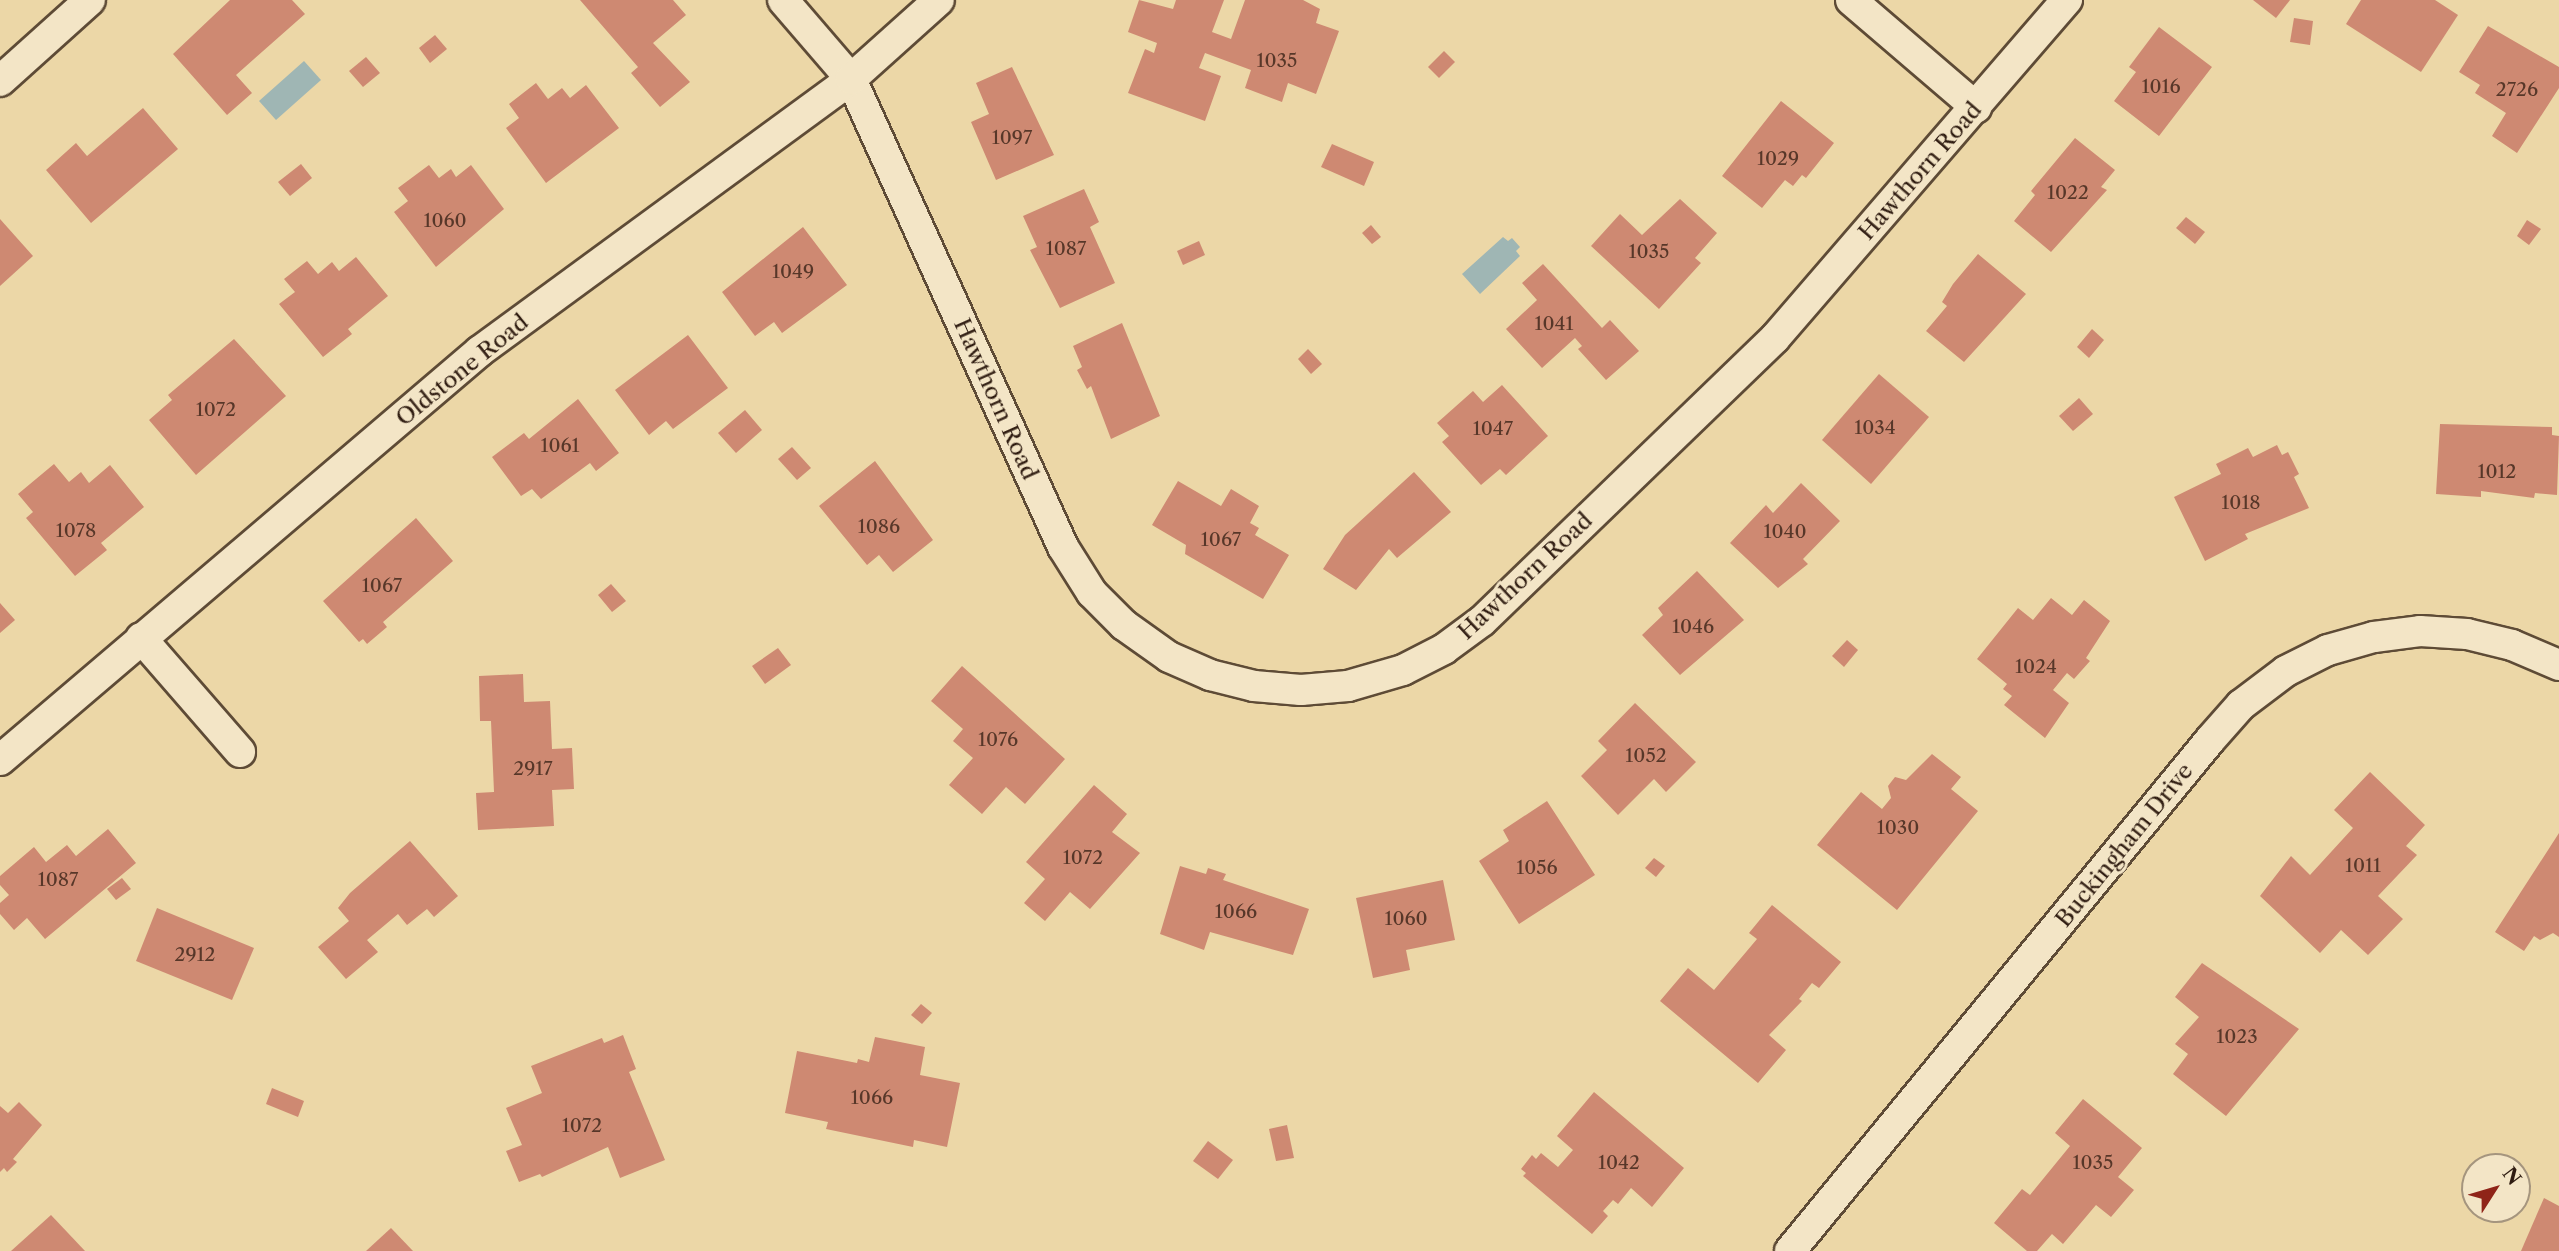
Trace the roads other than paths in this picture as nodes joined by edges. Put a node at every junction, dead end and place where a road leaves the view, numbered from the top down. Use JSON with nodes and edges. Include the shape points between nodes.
{"nodes":[{"id":1,"x":90,"y":0,"type":"edge"},
{"id":2,"x":783,"y":0,"type":"edge"},
{"id":3,"x":939,"y":0,"type":"edge"},
{"id":4,"x":1851,"y":0,"type":"edge"},
{"id":5,"x":2067,"y":0,"type":"edge"},
{"id":6,"x":851,"y":79,"type":"junction"},
{"id":7,"x":0,"y":80,"type":"edge"},
{"id":8,"x":1976,"y":107,"type":"junction"},
{"id":9,"x":141,"y":638,"type":"junction"},
{"id":10,"x":2559,"y":665,"type":"edge"},
{"id":11,"x":240,"y":752,"type":"dead end"},
{"id":12,"x":0,"y":760,"type":"edge"},
{"id":13,"x":1790,"y":1251,"type":"edge"}],
"edges":[{"from":1,"to":7,"type":"street"},
{"from":2,"to":6,"type":"street","name":"Hawthorn Road"},
{"from":3,"to":6,"type":"street","name":"Oldstone Road"},
{"from":4,"to":8,"type":"street"},
{"from":5,"to":8,"type":"street","name":"Hawthorn Road"},
{"from":6,"to":8,"type":"street","name":"Hawthorn Road","via":[[1063,547],[1092,593],[1124,625],[1169,657],[1210,675],[1254,686],[1301,690],[1348,686],[1403,670],[1444,649],[1482,621],[1775,338]]},
{"from":6,"to":9,"type":"street","name":"Oldstone Road","via":[[480,351]]},
{"from":9,"to":11,"type":"street"},
{"from":9,"to":12,"type":"street","name":"Oldstone Road"},
{"from":10,"to":13,"type":"street","name":"Buckingham Drive","via":[[2501,642],[2420,631],[2328,650],[2286,671],[2241,705]]}]}
